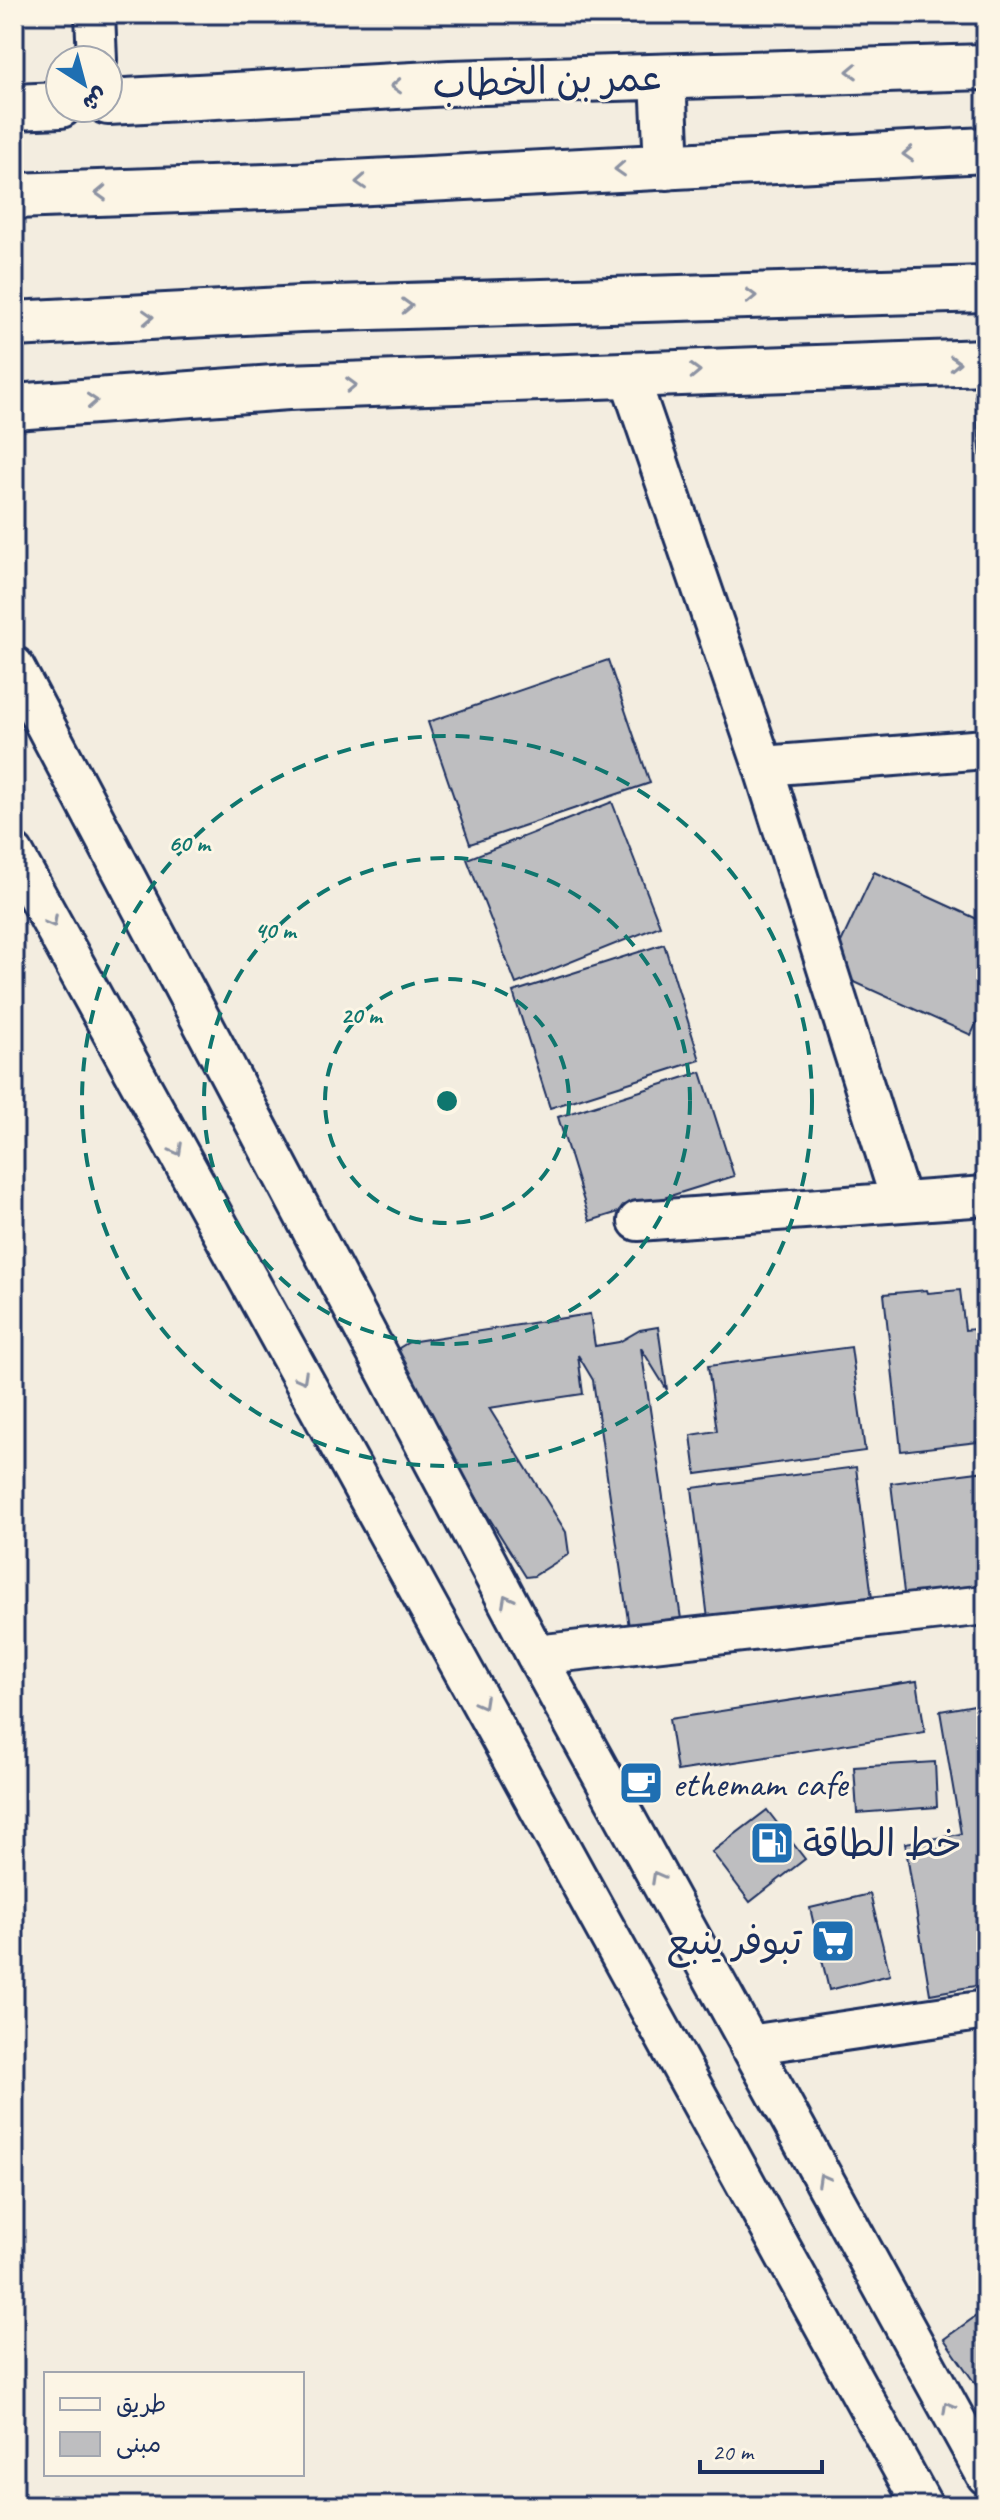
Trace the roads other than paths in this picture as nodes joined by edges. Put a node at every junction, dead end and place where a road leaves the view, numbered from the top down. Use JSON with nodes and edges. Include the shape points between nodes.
{"nodes":[{"id":1,"x":95,"y":14,"type":"edge"},
{"id":2,"x":96,"y":44,"type":"edge"},
{"id":3,"x":986,"y":67,"type":"edge"},
{"id":4,"x":663,"y":77,"type":"junction"},
{"id":5,"x":124,"y":101,"type":"edge"},
{"id":6,"x":44,"y":106,"type":"edge"},
{"id":7,"x":14,"y":107,"type":"edge"},
{"id":8,"x":986,"y":150,"type":"edge"},
{"id":9,"x":667,"y":167,"type":"junction"},
{"id":10,"x":14,"y":196,"type":"edge"},
{"id":11,"x":986,"y":289,"type":"edge"},
{"id":12,"x":14,"y":324,"type":"edge"},
{"id":13,"x":986,"y":362,"type":"edge"},
{"id":14,"x":628,"y":373,"type":"junction"},
{"id":15,"x":14,"y":407,"type":"edge"},
{"id":16,"x":14,"y":666,"type":"edge"},
{"id":17,"x":986,"y":749,"type":"edge"},
{"id":18,"x":763,"y":766,"type":"junction"},
{"id":19,"x":14,"y":854,"type":"edge"},
{"id":20,"x":986,"y":1196,"type":"edge"},
{"id":21,"x":901,"y":1202,"type":"junction"},
{"id":22,"x":638,"y":1221,"type":"dead end"},
{"id":23,"x":986,"y":1605,"type":"edge"},
{"id":24,"x":536,"y":1655,"type":"junction"},
{"id":25,"x":986,"y":2010,"type":"edge"},
{"id":26,"x":749,"y":2045,"type":"junction"},
{"id":27,"x":986,"y":2475,"type":"edge"},
{"id":28,"x":923,"y":2506,"type":"edge"}],
"edges":[{"from":1,"to":2,"type":"street"},
{"from":3,"to":4,"type":"main road","name":"عمر بن الخطاب","one_way":true},
{"from":4,"to":5,"type":"main road","name":"عمر بن الخطاب","one_way":true},
{"from":4,"to":9,"type":"main road"},
{"from":6,"to":7,"type":"main road"},
{"from":8,"to":9,"type":"main road","one_way":true},
{"from":9,"to":10,"type":"main road","one_way":true},
{"from":12,"to":11,"type":"main road","one_way":true,"via":[[301,309]]},
{"from":14,"to":13,"type":"main road","one_way":true},
{"from":15,"to":14,"type":"main road","one_way":true,"via":[[288,387]]},
{"from":14,"to":18,"type":"street"},
{"from":24,"to":16,"type":"street","one_way":true},
{"from":17,"to":18,"type":"street"},
{"from":18,"to":21,"type":"street"},
{"from":19,"to":28,"type":"street","one_way":true},
{"from":20,"to":21,"type":"street"},
{"from":21,"to":22,"type":"street"},
{"from":23,"to":24,"type":"street"},
{"from":26,"to":24,"type":"street","one_way":true},
{"from":25,"to":26,"type":"street"},
{"from":27,"to":26,"type":"street","one_way":true}]}
